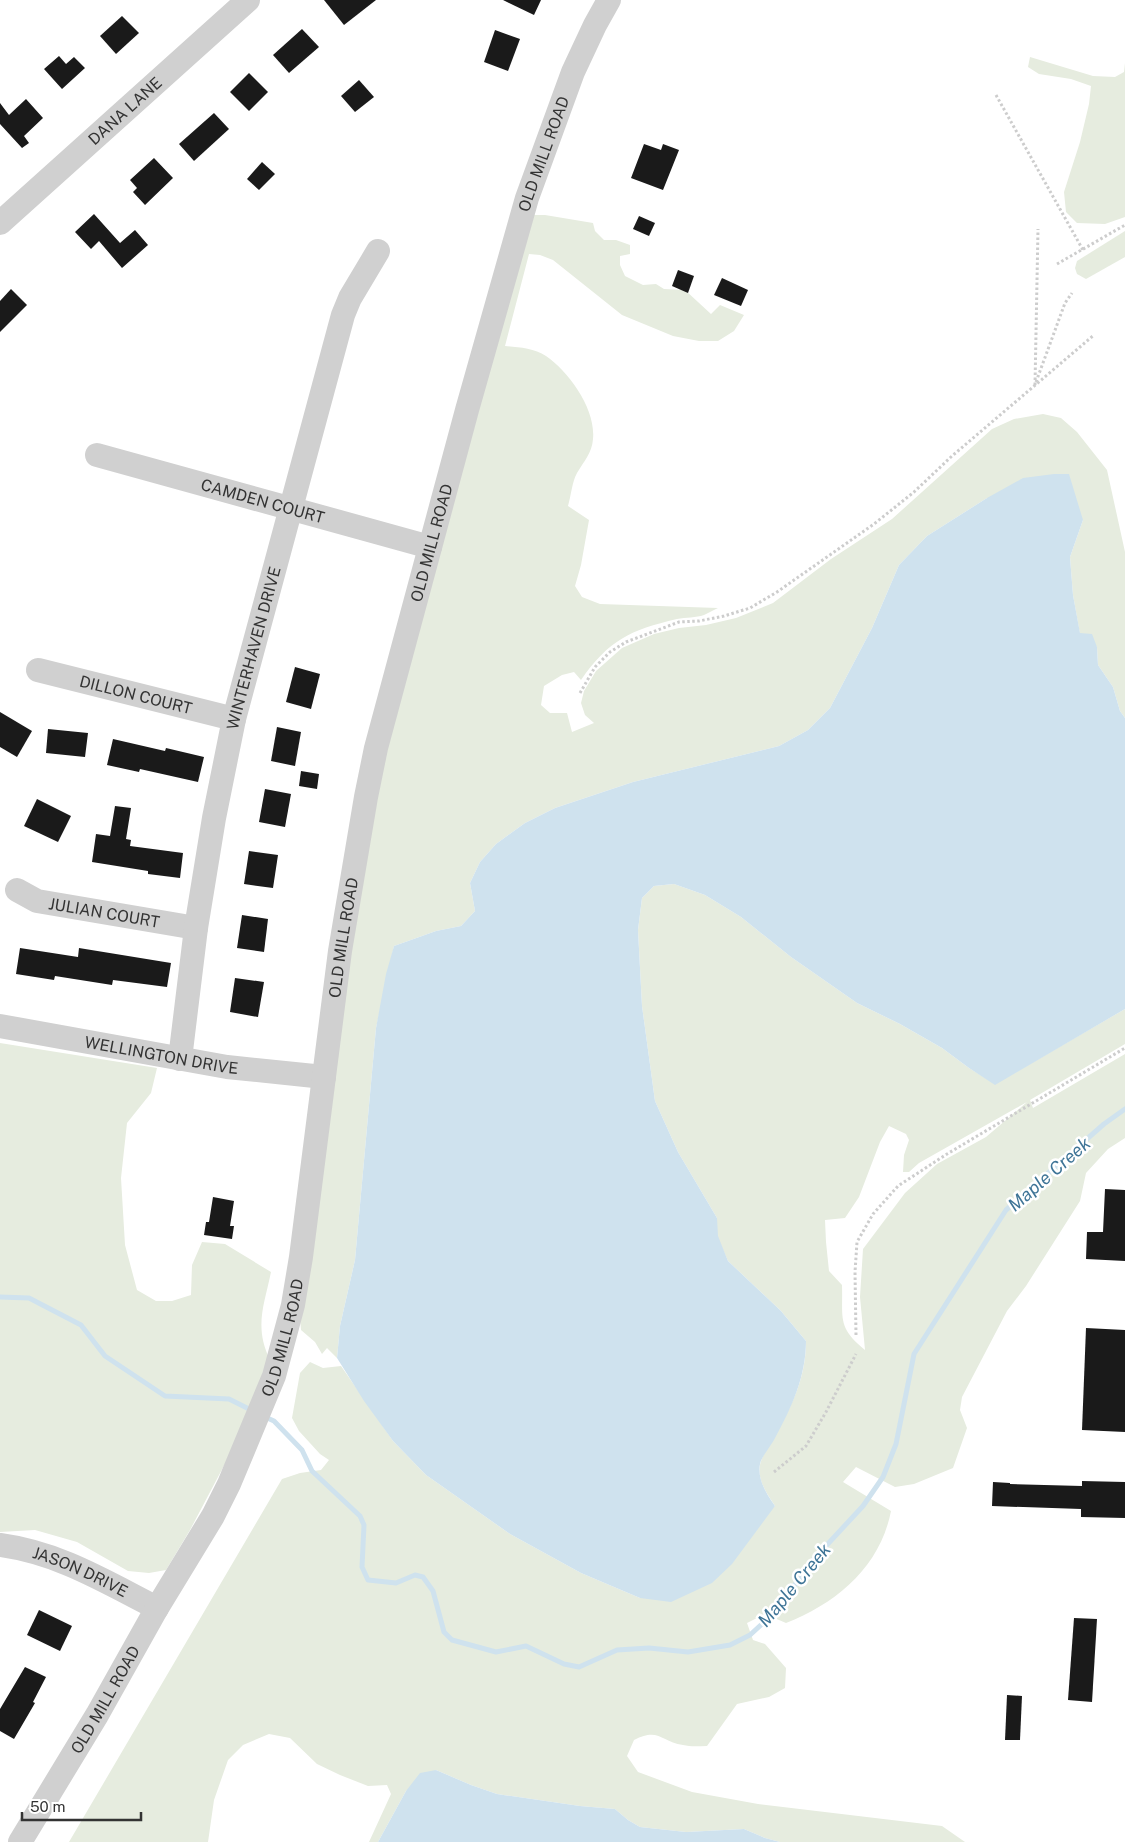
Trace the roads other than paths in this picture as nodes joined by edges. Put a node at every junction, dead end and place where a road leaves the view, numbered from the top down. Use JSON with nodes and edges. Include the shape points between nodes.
{"nodes":[{"id":1,"x":248,"y":0,"type":"edge"},
{"id":2,"x":609,"y":0,"type":"edge"},
{"id":3,"x":0,"y":223,"type":"edge"},
{"id":4,"x":378,"y":251,"type":"dead end"},
{"id":5,"x":97,"y":456,"type":"dead end"},
{"id":6,"x":291,"y":509,"type":"junction"},
{"id":7,"x":430,"y":547,"type":"junction"},
{"id":8,"x":38,"y":670,"type":"dead end"},
{"id":9,"x":234,"y":720,"type":"junction"},
{"id":10,"x":16,"y":890,"type":"dead end"},
{"id":11,"x":196,"y":928,"type":"junction"},
{"id":12,"x":0,"y":1026,"type":"edge"},
{"id":13,"x":180,"y":1059,"type":"junction"},
{"id":14,"x":324,"y":1077,"type":"junction"},
{"id":15,"x":0,"y":1544,"type":"edge"},
{"id":16,"x":156,"y":1608,"type":"junction"},
{"id":17,"x":20,"y":1842,"type":"edge"}],
"edges":[{"from":1,"to":3,"type":"street","name":"DANA LANE"},
{"from":2,"to":7,"type":"street","name":"OLD MILL ROAD","via":[[573,72],[527,198]]},
{"from":4,"to":6,"type":"street","name":"WINTERHAVEN DRIVE","via":[[343,315]]},
{"from":5,"to":6,"type":"street","name":"CAMDEN COURT"},
{"from":6,"to":7,"type":"street","name":"CAMDEN COURT"},
{"from":6,"to":9,"type":"street","name":"WINTERHAVEN DRIVE"},
{"from":7,"to":14,"type":"street","name":"OLD MILL ROAD","via":[[388,698],[366,797],[340,950]]},
{"from":8,"to":9,"type":"street","name":"DILLON COURT"},
{"from":9,"to":11,"type":"street","name":"WINTERHAVEN DRIVE"},
{"from":10,"to":11,"type":"street","name":"JULIAN COURT","via":[[37,901]]},
{"from":11,"to":13,"type":"street","name":"WINTERHAVEN DRIVE"},
{"from":12,"to":13,"type":"street","name":"WELLINGTON DRIVE"},
{"from":13,"to":14,"type":"street","name":"WELLINGTON DRIVE"},
{"from":14,"to":16,"type":"street","name":"OLD MILL ROAD","via":[[293,1305],[274,1376],[214,1516]]},
{"from":15,"to":16,"type":"street","name":"JASON DRIVE","via":[[56,1558]]},
{"from":16,"to":17,"type":"street","name":"OLD MILL ROAD","via":[[97,1715]]}]}
